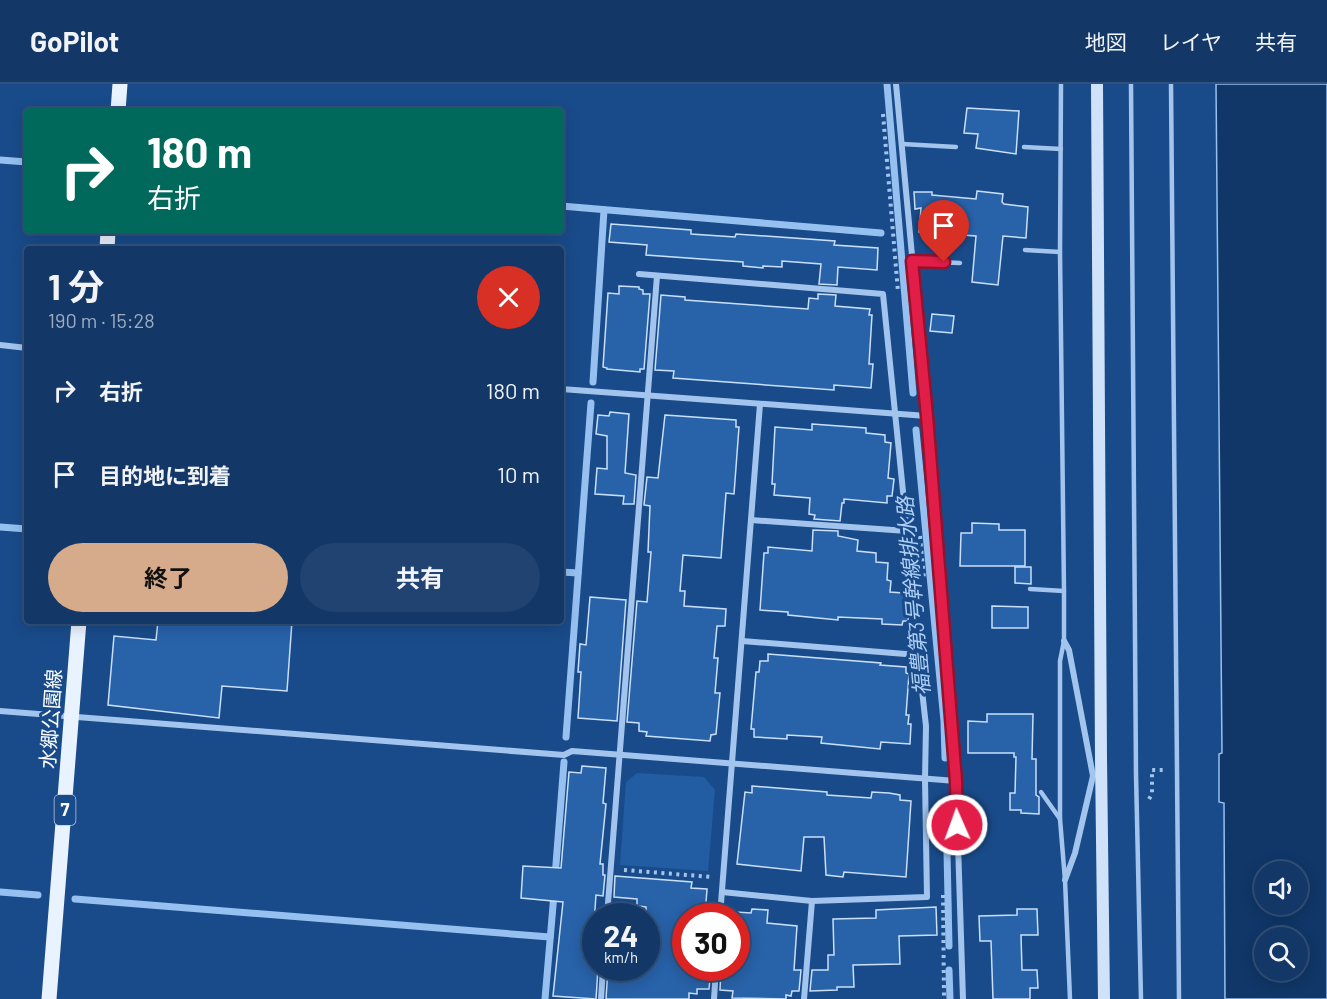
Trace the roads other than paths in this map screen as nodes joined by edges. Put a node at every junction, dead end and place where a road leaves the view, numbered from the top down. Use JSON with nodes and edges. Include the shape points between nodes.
{"nodes":[{"id":1,"x":120,"y":84,"type":"edge"},
{"id":2,"x":897,"y":84,"type":"edge"},
{"id":3,"x":1061,"y":84,"type":"edge"},
{"id":4,"x":1097,"y":84,"type":"edge"},
{"id":5,"x":1131,"y":84,"type":"edge"},
{"id":6,"x":1172,"y":84,"type":"edge"},
{"id":7,"x":118,"y":108,"type":"edge"},
{"id":8,"x":902,"y":144,"type":"junction"},
{"id":9,"x":956,"y":147,"type":"dead end"},
{"id":10,"x":1024,"y":147,"type":"dead end"},
{"id":11,"x":1061,"y":149,"type":"junction"},
{"id":12,"x":1025,"y":250,"type":"dead end"},
{"id":13,"x":1060,"y":252,"type":"junction"},
{"id":14,"x":912,"y":261,"type":"junction"},
{"id":15,"x":960,"y":263,"type":"dead end"},
{"id":16,"x":639,"y":274,"type":"dead end"},
{"id":17,"x":657,"y":276,"type":"junction"},
{"id":18,"x":0,"y":345,"type":"edge"},
{"id":19,"x":24,"y":348,"type":"edge"},
{"id":20,"x":564,"y":389,"type":"edge"},
{"id":21,"x":648,"y":396,"type":"junction"},
{"id":22,"x":760,"y":404,"type":"junction"},
{"id":23,"x":896,"y":414,"type":"junction"},
{"id":24,"x":927,"y":416,"type":"junction"},
{"id":25,"x":751,"y":520,"type":"junction"},
{"id":26,"x":1030,"y":589,"type":"dead end"},
{"id":27,"x":1064,"y":591,"type":"junction"},
{"id":28,"x":79,"y":624,"type":"edge"},
{"id":29,"x":1064,"y":640,"type":"junction"},
{"id":30,"x":742,"y":641,"type":"junction"},
{"id":31,"x":0,"y":711,"type":"edge"},
{"id":32,"x":72,"y":717,"type":"junction"},
{"id":33,"x":621,"y":754,"type":"junction"},
{"id":34,"x":732,"y":764,"type":"junction"},
{"id":35,"x":1097,"y":776,"type":"junction"},
{"id":36,"x":925,"y":779,"type":"junction"},
{"id":37,"x":956,"y":781,"type":"junction"},
{"id":38,"x":1041,"y":792,"type":"dead end"},
{"id":39,"x":1060,"y":819,"type":"junction"},
{"id":40,"x":1065,"y":880,"type":"junction"},
{"id":41,"x":722,"y":892,"type":"junction"},
{"id":42,"x":812,"y":901,"type":"junction"},
{"id":43,"x":609,"y":903,"type":"edge"},
{"id":44,"x":721,"y":903,"type":"edge"},
{"id":45,"x":602,"y":981,"type":"edge"},
{"id":46,"x":715,"y":981,"type":"edge"},
{"id":47,"x":49,"y":999,"type":"edge"},
{"id":48,"x":601,"y":999,"type":"edge"},
{"id":49,"x":714,"y":999,"type":"edge"},
{"id":50,"x":804,"y":999,"type":"edge"},
{"id":51,"x":963,"y":999,"type":"edge"},
{"id":52,"x":1070,"y":999,"type":"edge"},
{"id":53,"x":1104,"y":999,"type":"edge"},
{"id":54,"x":1141,"y":999,"type":"edge"},
{"id":55,"x":1179,"y":999,"type":"edge"}],
"edges":[{"from":1,"to":7,"type":"main road"},
{"from":2,"to":8,"type":"street"},
{"from":3,"to":11,"type":"lane"},
{"from":4,"to":35,"type":"street"},
{"from":5,"to":54,"type":"lane"},
{"from":6,"to":55,"type":"lane"},
{"from":8,"to":9,"type":"lane"},
{"from":8,"to":14,"type":"street"},
{"from":10,"to":11,"type":"lane"},
{"from":11,"to":13,"type":"lane"},
{"from":12,"to":13,"type":"lane"},
{"from":13,"to":27,"type":"lane"},
{"from":14,"to":15,"type":"lane"},
{"from":14,"to":24,"type":"street"},
{"from":16,"to":17,"type":"street"},
{"from":17,"to":21,"type":"street"},
{"from":17,"to":23,"type":"street","via":[[883,294]]},
{"from":18,"to":19,"type":"street"},
{"from":20,"to":21,"type":"street"},
{"from":21,"to":22,"type":"street"},
{"from":21,"to":33,"type":"street"},
{"from":22,"to":23,"type":"street"},
{"from":22,"to":25,"type":"street"},
{"from":23,"to":24,"type":"street"},
{"from":23,"to":25,"type":"street","via":[[907,531]]},
{"from":24,"to":37,"type":"street"},
{"from":25,"to":30,"type":"street"},
{"from":26,"to":27,"type":"lane"},
{"from":27,"to":29,"type":"lane"},
{"from":28,"to":32,"type":"main road","name":"水郷公園線","number":"7"},
{"from":29,"to":35,"type":"street"},
{"from":29,"to":39,"type":"lane","via":[[1060,661]]},
{"from":30,"to":34,"type":"street"},
{"from":30,"to":36,"type":"street","via":[[918,655],[926,726]]},
{"from":31,"to":32,"type":"street"},
{"from":32,"to":33,"type":"street","via":[[564,755],[572,751]]},
{"from":32,"to":47,"type":"main road","name":"水郷公園線","number":"7"},
{"from":33,"to":34,"type":"street"},
{"from":33,"to":43,"type":"street"},
{"from":34,"to":36,"type":"street"},
{"from":34,"to":41,"type":"street"},
{"from":35,"to":40,"type":"street"},
{"from":35,"to":53,"type":"street"},
{"from":36,"to":37,"type":"street"},
{"from":36,"to":42,"type":"street","via":[[927,897]]},
{"from":37,"to":51,"type":"street"},
{"from":38,"to":39,"type":"lane"},
{"from":39,"to":40,"type":"lane"},
{"from":40,"to":52,"type":"lane"},
{"from":41,"to":42,"type":"street"},
{"from":41,"to":44,"type":"street"},
{"from":42,"to":50,"type":"street"},
{"from":45,"to":48,"type":"street"},
{"from":46,"to":49,"type":"street"}]}
